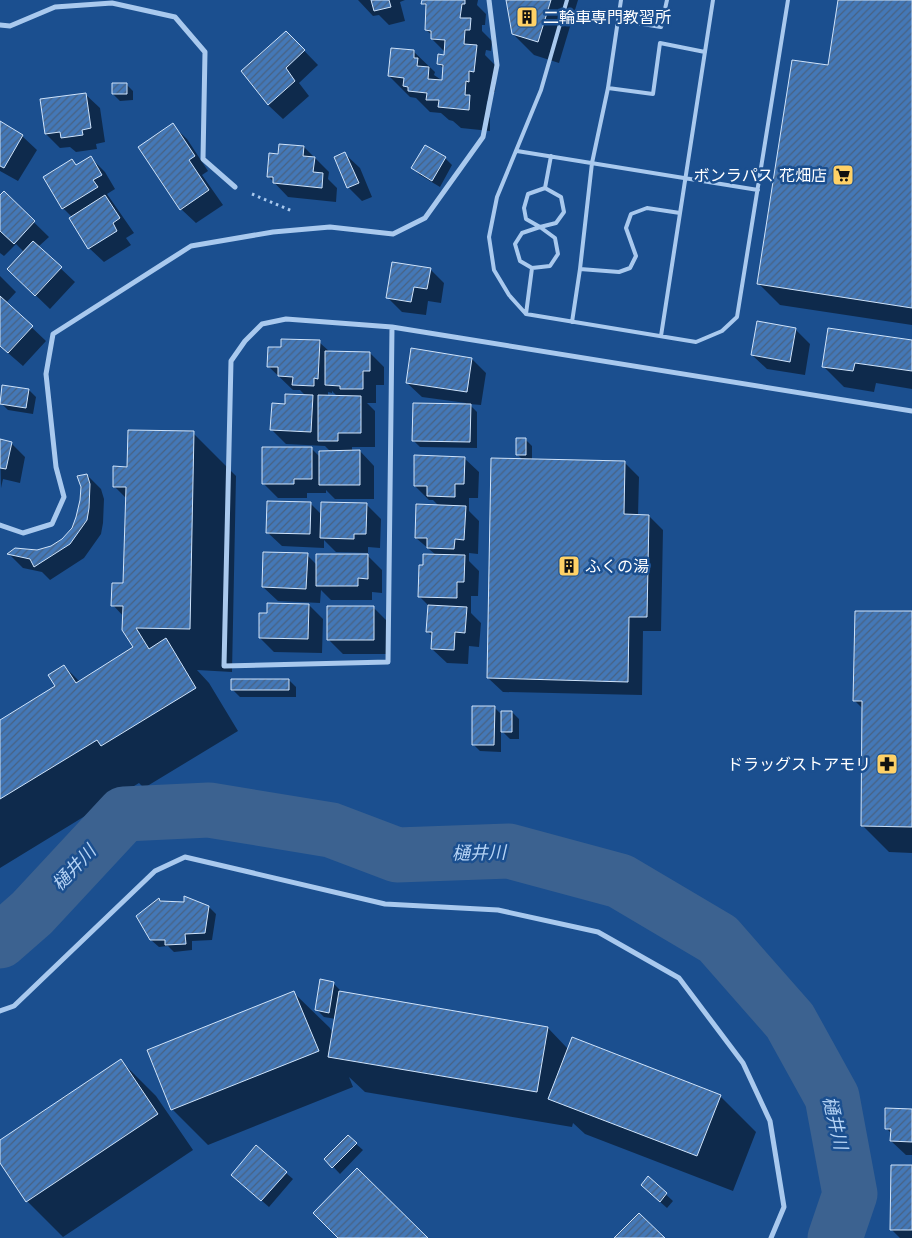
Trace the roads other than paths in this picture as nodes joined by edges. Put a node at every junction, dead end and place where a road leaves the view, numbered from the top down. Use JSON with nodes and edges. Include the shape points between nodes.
{"nodes":[{"id":1,"x":489,"y":0,"type":"edge"},
{"id":2,"x":567,"y":0,"type":"edge"},
{"id":3,"x":621,"y":0,"type":"edge"},
{"id":4,"x":667,"y":0,"type":"edge"},
{"id":5,"x":714,"y":0,"type":"edge"},
{"id":6,"x":788,"y":0,"type":"edge"},
{"id":7,"x":618,"y":20,"type":"junction"},
{"id":8,"x":0,"y":25,"type":"edge"},
{"id":9,"x":705,"y":52,"type":"junction"},
{"id":10,"x":608,"y":88,"type":"junction"},
{"id":11,"x":517,"y":151,"type":"junction"},
{"id":12,"x":551,"y":156,"type":"junction"},
{"id":13,"x":592,"y":163,"type":"junction"},
{"id":14,"x":685,"y":178,"type":"junction"},
{"id":15,"x":235,"y":187,"type":"road end"},
{"id":16,"x":545,"y":188,"type":"junction"},
{"id":17,"x":758,"y":190,"type":"junction"},
{"id":18,"x":680,"y":213,"type":"junction"},
{"id":19,"x":540,"y":227,"type":"junction"},
{"id":20,"x":532,"y":268,"type":"junction"},
{"id":21,"x":580,"y":269,"type":"junction"},
{"id":22,"x":526,"y":314,"type":"junction"},
{"id":23,"x":572,"y":322,"type":"junction"},
{"id":24,"x":392,"y":327,"type":"junction"},
{"id":25,"x":661,"y":336,"type":"junction"},
{"id":26,"x":912,"y":411,"type":"edge"},
{"id":27,"x":0,"y":525,"type":"edge"},
{"id":28,"x":0,"y":1011,"type":"edge"},
{"id":29,"x":771,"y":1238,"type":"edge"}],
"edges":[{"from":1,"to":27,"type":"street","via":[[498,65],[483,137],[425,218],[393,234],[330,227],[273,232],[191,246],[52,334],[46,374],[56,467],[64,498],[52,524],[23,532]]},
{"from":2,"to":11,"type":"lane","via":[[541,90]]},
{"from":3,"to":7,"type":"lane"},
{"from":4,"to":7,"type":"lane","via":[[661,27]]},
{"from":5,"to":9,"type":"lane"},
{"from":6,"to":17,"type":"lane"},
{"from":7,"to":10,"type":"lane"},
{"from":8,"to":15,"type":"street","via":[[10,26],[55,7],[112,3],[175,18],[205,52],[203,159]]},
{"from":9,"to":10,"type":"lane","via":[[660,43],[653,94]]},
{"from":9,"to":14,"type":"lane"},
{"from":10,"to":13,"type":"lane"},
{"from":11,"to":12,"type":"lane"},
{"from":11,"to":22,"type":"lane","via":[[497,197],[489,237],[494,270],[509,295]]},
{"from":12,"to":13,"type":"lane"},
{"from":12,"to":16,"type":"lane"},
{"from":13,"to":14,"type":"lane"},
{"from":13,"to":21,"type":"lane"},
{"from":14,"to":17,"type":"lane"},
{"from":14,"to":18,"type":"lane"},
{"from":16,"to":19,"type":"lane","via":[[528,194],[524,208],[526,219]]},
{"from":16,"to":19,"type":"lane","via":[[561,198],[564,212],[556,223]]},
{"from":17,"to":25,"type":"lane","via":[[737,317],[722,331],[696,342]]},
{"from":18,"to":21,"type":"lane","via":[[646,208],[631,214],[626,228],[636,256],[630,268],[619,272]]},
{"from":18,"to":25,"type":"lane"},
{"from":19,"to":20,"type":"lane","via":[[522,233],[514,244],[520,261]]},
{"from":19,"to":20,"type":"lane","via":[[555,238],[558,254],[550,266]]},
{"from":20,"to":22,"type":"lane"},
{"from":21,"to":23,"type":"lane"},
{"from":22,"to":23,"type":"lane"},
{"from":23,"to":25,"type":"lane"},
{"from":24,"to":24,"type":"street","via":[[286,320],[262,324],[231,361],[224,666],[388,662]]},
{"from":24,"to":26,"type":"street"},
{"from":28,"to":29,"type":"street","via":[[14,1006],[155,871],[184,857],[385,904],[498,910],[598,932],[679,978],[743,1063],[770,1121],[784,1207]]}]}
